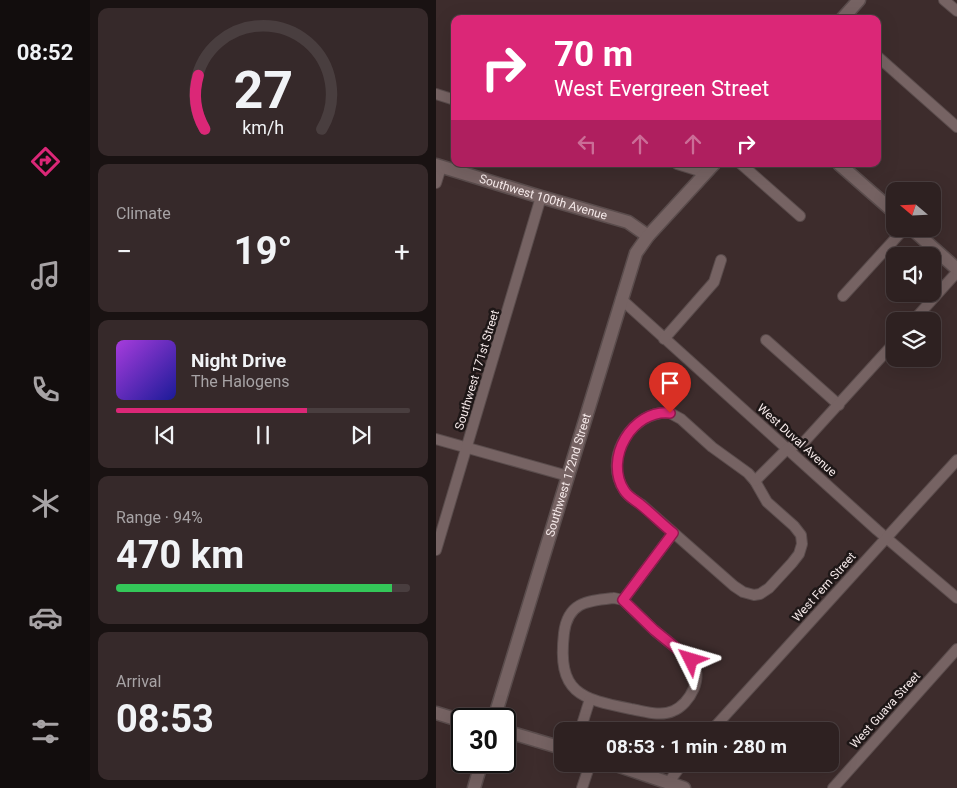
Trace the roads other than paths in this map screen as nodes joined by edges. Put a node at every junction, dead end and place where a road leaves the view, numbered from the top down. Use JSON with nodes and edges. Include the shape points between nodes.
{"nodes":[{"id":1,"x":859,"y":0,"type":"edge"},
{"id":2,"x":944,"y":0,"type":"edge"},
{"id":3,"x":957,"y":11,"type":"edge"},
{"id":4,"x":846,"y":15,"type":"edge"},
{"id":5,"x":881,"y":60,"type":"edge"},
{"id":6,"x":436,"y":94,"type":"edge"},
{"id":7,"x":451,"y":99,"type":"edge"},
{"id":8,"x":957,"y":127,"type":"edge"},
{"id":9,"x":438,"y":166,"type":"edge"},
{"id":10,"x":744,"y":167,"type":"edge"},
{"id":11,"x":842,"y":167,"type":"edge"},
{"id":12,"x":710,"y":168,"type":"edge"},
{"id":13,"x":436,"y":183,"type":"edge"},
{"id":14,"x":541,"y":197,"type":"junction"},
{"id":15,"x":886,"y":205,"type":"edge"},
{"id":16,"x":800,"y":216,"type":"dead end"},
{"id":17,"x":648,"y":236,"type":"junction"},
{"id":18,"x":896,"y":238,"type":"edge"},
{"id":19,"x":922,"y":238,"type":"edge"},
{"id":20,"x":721,"y":260,"type":"dead end"},
{"id":21,"x":957,"y":270,"type":"edge"},
{"id":22,"x":843,"y":296,"type":"dead end"},
{"id":23,"x":621,"y":299,"type":"junction"},
{"id":24,"x":921,"y":312,"type":"edge"},
{"id":25,"x":664,"y":339,"type":"junction"},
{"id":26,"x":766,"y":340,"type":"dead end"},
{"id":27,"x":886,"y":352,"type":"edge"},
{"id":28,"x":839,"y":405,"type":"junction"},
{"id":29,"x":436,"y":438,"type":"edge"},
{"id":30,"x":467,"y":447,"type":"junction"},
{"id":31,"x":788,"y":448,"type":"junction"},
{"id":32,"x":957,"y":460,"type":"edge"},
{"id":33,"x":568,"y":476,"type":"junction"},
{"id":34,"x":755,"y":481,"type":"junction"},
{"id":35,"x":673,"y":533,"type":"junction"},
{"id":36,"x":887,"y":537,"type":"junction"},
{"id":37,"x":436,"y":550,"type":"edge"},
{"id":38,"x":957,"y":598,"type":"edge"},
{"id":39,"x":623,"y":600,"type":"junction"},
{"id":40,"x":957,"y":649,"type":"edge"},
{"id":41,"x":590,"y":699,"type":"junction"},
{"id":42,"x":497,"y":708,"type":"edge"},
{"id":43,"x":436,"y":713,"type":"edge"},
{"id":44,"x":451,"y":718,"type":"edge"},
{"id":45,"x":583,"y":722,"type":"edge"},
{"id":46,"x":720,"y":722,"type":"edge"},
{"id":47,"x":516,"y":734,"type":"edge"},
{"id":48,"x":554,"y":746,"type":"edge"},
{"id":49,"x":587,"y":772,"type":"edge"},
{"id":50,"x":638,"y":772,"type":"edge"},
{"id":51,"x":676,"y":772,"type":"edge"},
{"id":52,"x":478,"y":773,"type":"edge"},
{"id":53,"x":669,"y":782,"type":"junction"},
{"id":54,"x":474,"y":788,"type":"edge"},
{"id":55,"x":582,"y":788,"type":"edge"},
{"id":56,"x":684,"y":788,"type":"edge"},
{"id":57,"x":833,"y":788,"type":"edge"}],
"edges":[{"from":1,"to":4,"type":"street"},
{"from":2,"to":3,"type":"street"},
{"from":5,"to":8,"type":"street"},
{"from":6,"to":7,"type":"street"},
{"from":9,"to":13,"type":"street"},
{"from":9,"to":14,"type":"street","name":"Southwest 100th Avenue"},
{"from":10,"to":16,"type":"street"},
{"from":11,"to":15,"type":"street"},
{"from":12,"to":17,"type":"street","name":"Southwest 172nd Street"},
{"from":14,"to":17,"type":"street","name":"Southwest 100th Avenue","via":[[628,222]]},
{"from":14,"to":30,"type":"street","name":"Southwest 171st Street"},
{"from":17,"to":23,"type":"street","name":"Southwest 172nd Street","via":[[636,253]]},
{"from":18,"to":22,"type":"street"},
{"from":19,"to":21,"type":"street"},
{"from":20,"to":25,"type":"street","via":[[714,282]]},
{"from":21,"to":24,"type":"street"},
{"from":23,"to":25,"type":"street","name":"West Duval Avenue"},
{"from":23,"to":33,"type":"street","name":"Southwest 172nd Street"},
{"from":25,"to":31,"type":"street","name":"West Duval Avenue"},
{"from":26,"to":28,"type":"street"},
{"from":27,"to":28,"type":"street"},
{"from":28,"to":31,"type":"street","via":[[804,442]]},
{"from":29,"to":30,"type":"street"},
{"from":30,"to":33,"type":"street"},
{"from":30,"to":37,"type":"street","name":"Southwest 171st Street"},
{"from":31,"to":34,"type":"street"},
{"from":31,"to":36,"type":"street","name":"West Duval Avenue"},
{"from":32,"to":36,"type":"street","name":"West Fern Street"},
{"from":33,"to":42,"type":"street","name":"Southwest 172nd Street"},
{"from":34,"to":35,"type":"street","via":[[767,502],[799,531],[802,544],[792,563],[765,591],[754,595],[739,589]]},
{"from":34,"to":35,"type":"street","via":[[675,415],[661,412],[640,421],[622,445],[617,460],[618,478],[628,496]]},
{"from":35,"to":39,"type":"street"},
{"from":36,"to":38,"type":"street","name":"West Duval Avenue"},
{"from":36,"to":46,"type":"street","name":"West Fern Street"},
{"from":39,"to":41,"type":"street","via":[[614,598],[584,603],[573,610],[566,623],[563,649],[568,678],[577,692]]},
{"from":39,"to":41,"type":"street","via":[[694,663],[694,688],[682,705],[669,712],[654,713]]},
{"from":40,"to":57,"type":"street","name":"West Guava Street"},
{"from":41,"to":45,"type":"street"},
{"from":43,"to":44,"type":"street"},
{"from":47,"to":48,"type":"street"},
{"from":49,"to":55,"type":"street"},
{"from":50,"to":53,"type":"street"},
{"from":51,"to":53,"type":"street"},
{"from":52,"to":54,"type":"street"},
{"from":53,"to":56,"type":"street"}]}
